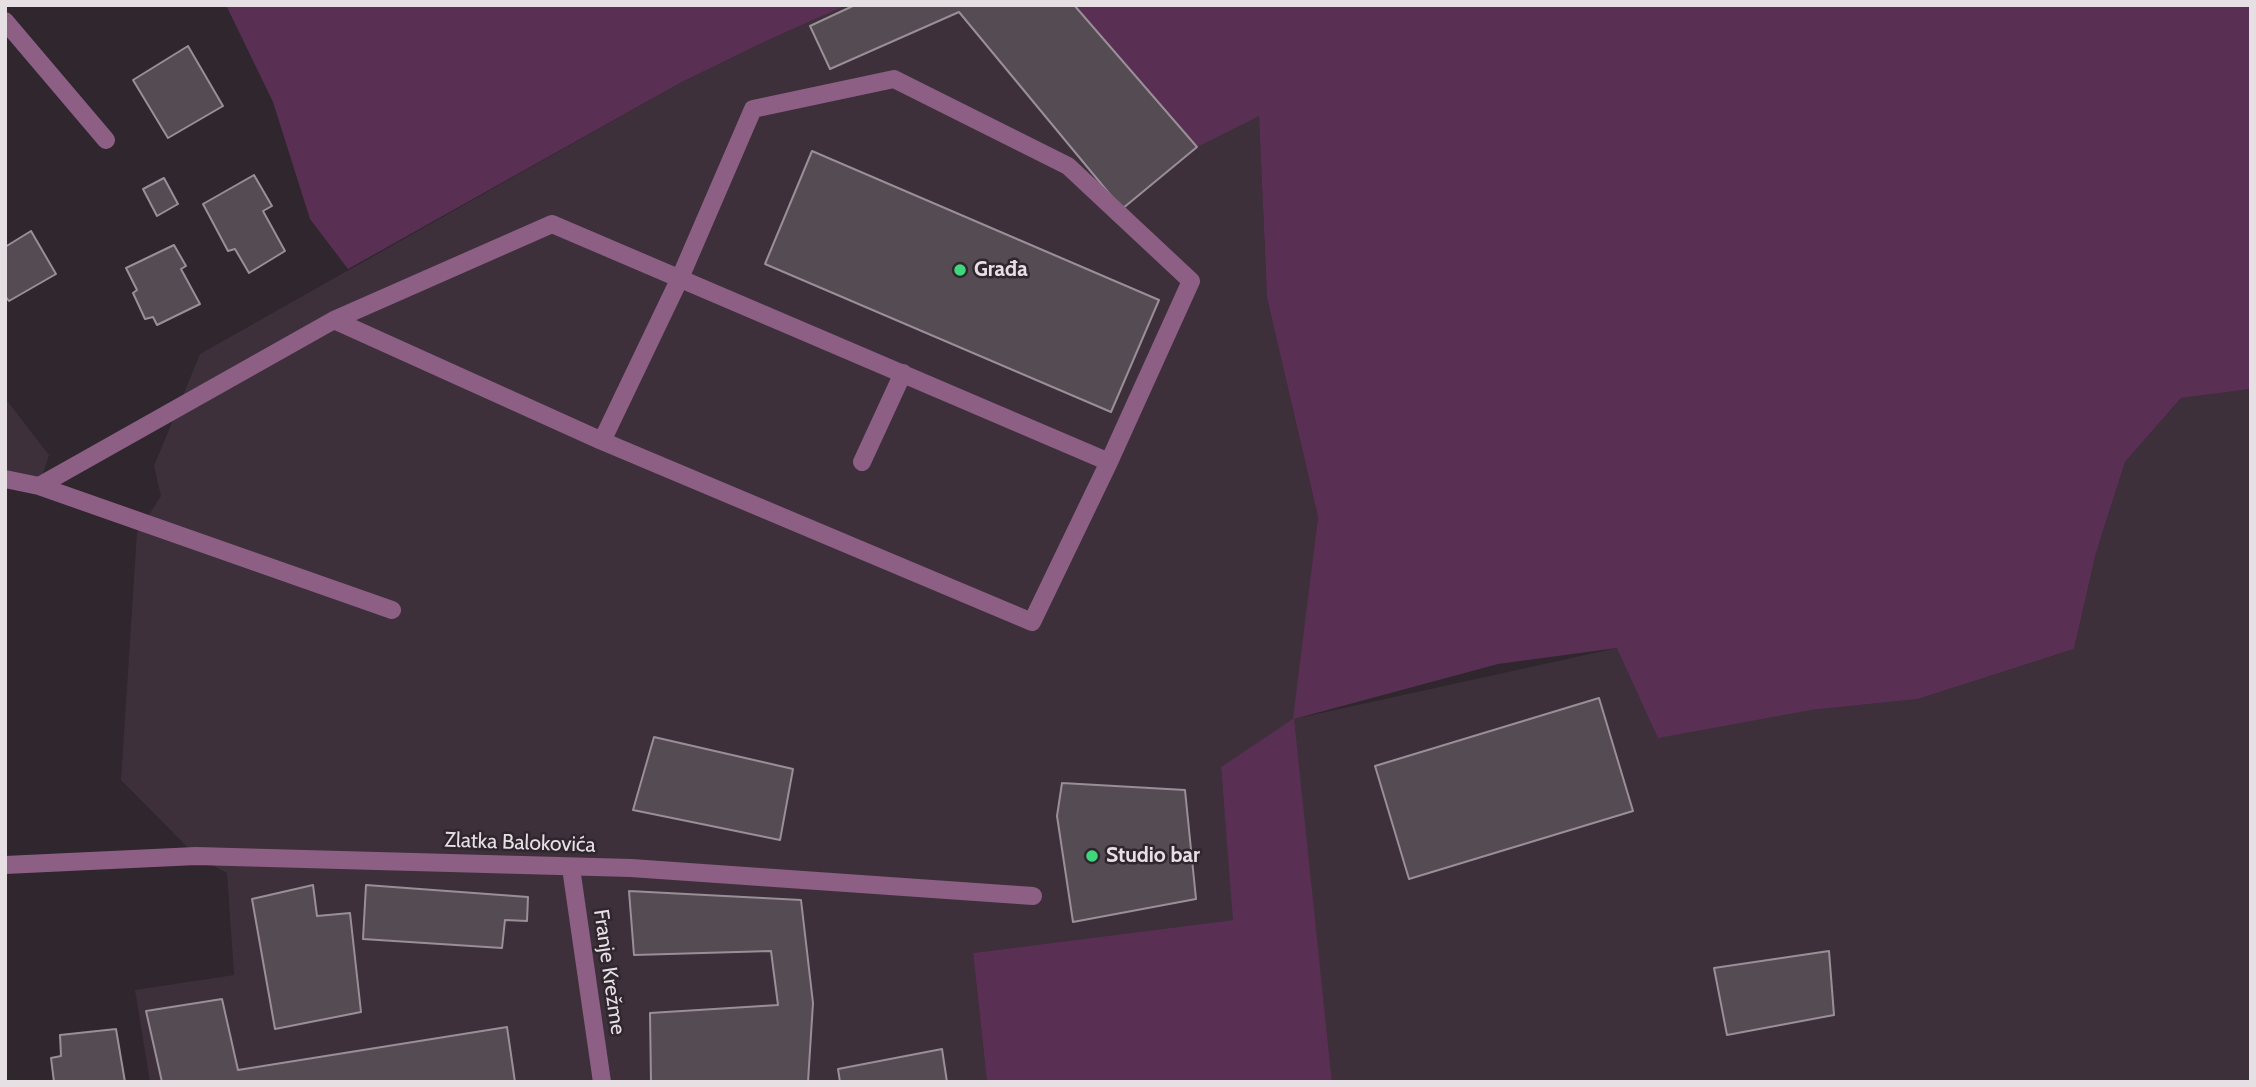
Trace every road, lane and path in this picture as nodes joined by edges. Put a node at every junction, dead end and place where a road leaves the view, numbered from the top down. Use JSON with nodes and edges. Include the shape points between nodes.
{"nodes":[{"id":1,"x":5,"y":21,"type":"edge"},
{"id":2,"x":106,"y":140,"type":"dead end"},
{"id":3,"x":680,"y":278,"type":"junction"},
{"id":4,"x":334,"y":320,"type":"junction"},
{"id":5,"x":903,"y":373,"type":"junction"},
{"id":6,"x":602,"y":441,"type":"junction"},
{"id":7,"x":862,"y":462,"type":"dead end"},
{"id":8,"x":1109,"y":462,"type":"junction"},
{"id":9,"x":5,"y":480,"type":"edge"},
{"id":10,"x":38,"y":486,"type":"junction"},
{"id":11,"x":392,"y":610,"type":"dead end"},
{"id":12,"x":5,"y":865,"type":"edge"},
{"id":13,"x":571,"y":868,"type":"junction"},
{"id":14,"x":1033,"y":896,"type":"dead end"},
{"id":15,"x":602,"y":1082,"type":"edge"}],
"edges":[{"from":1,"to":2,"type":"street"},
{"from":3,"to":4,"type":"street","via":[[552,224]]},
{"from":3,"to":5,"type":"street"},
{"from":3,"to":6,"type":"street"},
{"from":3,"to":8,"type":"street","via":[[753,109],[894,79],[1068,166],[1191,282]]},
{"from":4,"to":6,"type":"street"},
{"from":4,"to":10,"type":"street"},
{"from":5,"to":7,"type":"street"},
{"from":5,"to":8,"type":"street"},
{"from":6,"to":8,"type":"street","via":[[1032,622]]},
{"from":9,"to":10,"type":"street"},
{"from":10,"to":11,"type":"street"},
{"from":12,"to":13,"type":"street","name":"Zlatka Balokovića","via":[[196,856]]},
{"from":13,"to":14,"type":"street","name":"Zlatka Balokovića","via":[[631,868]]},
{"from":13,"to":15,"type":"street","name":"Franje Krežme"}]}
